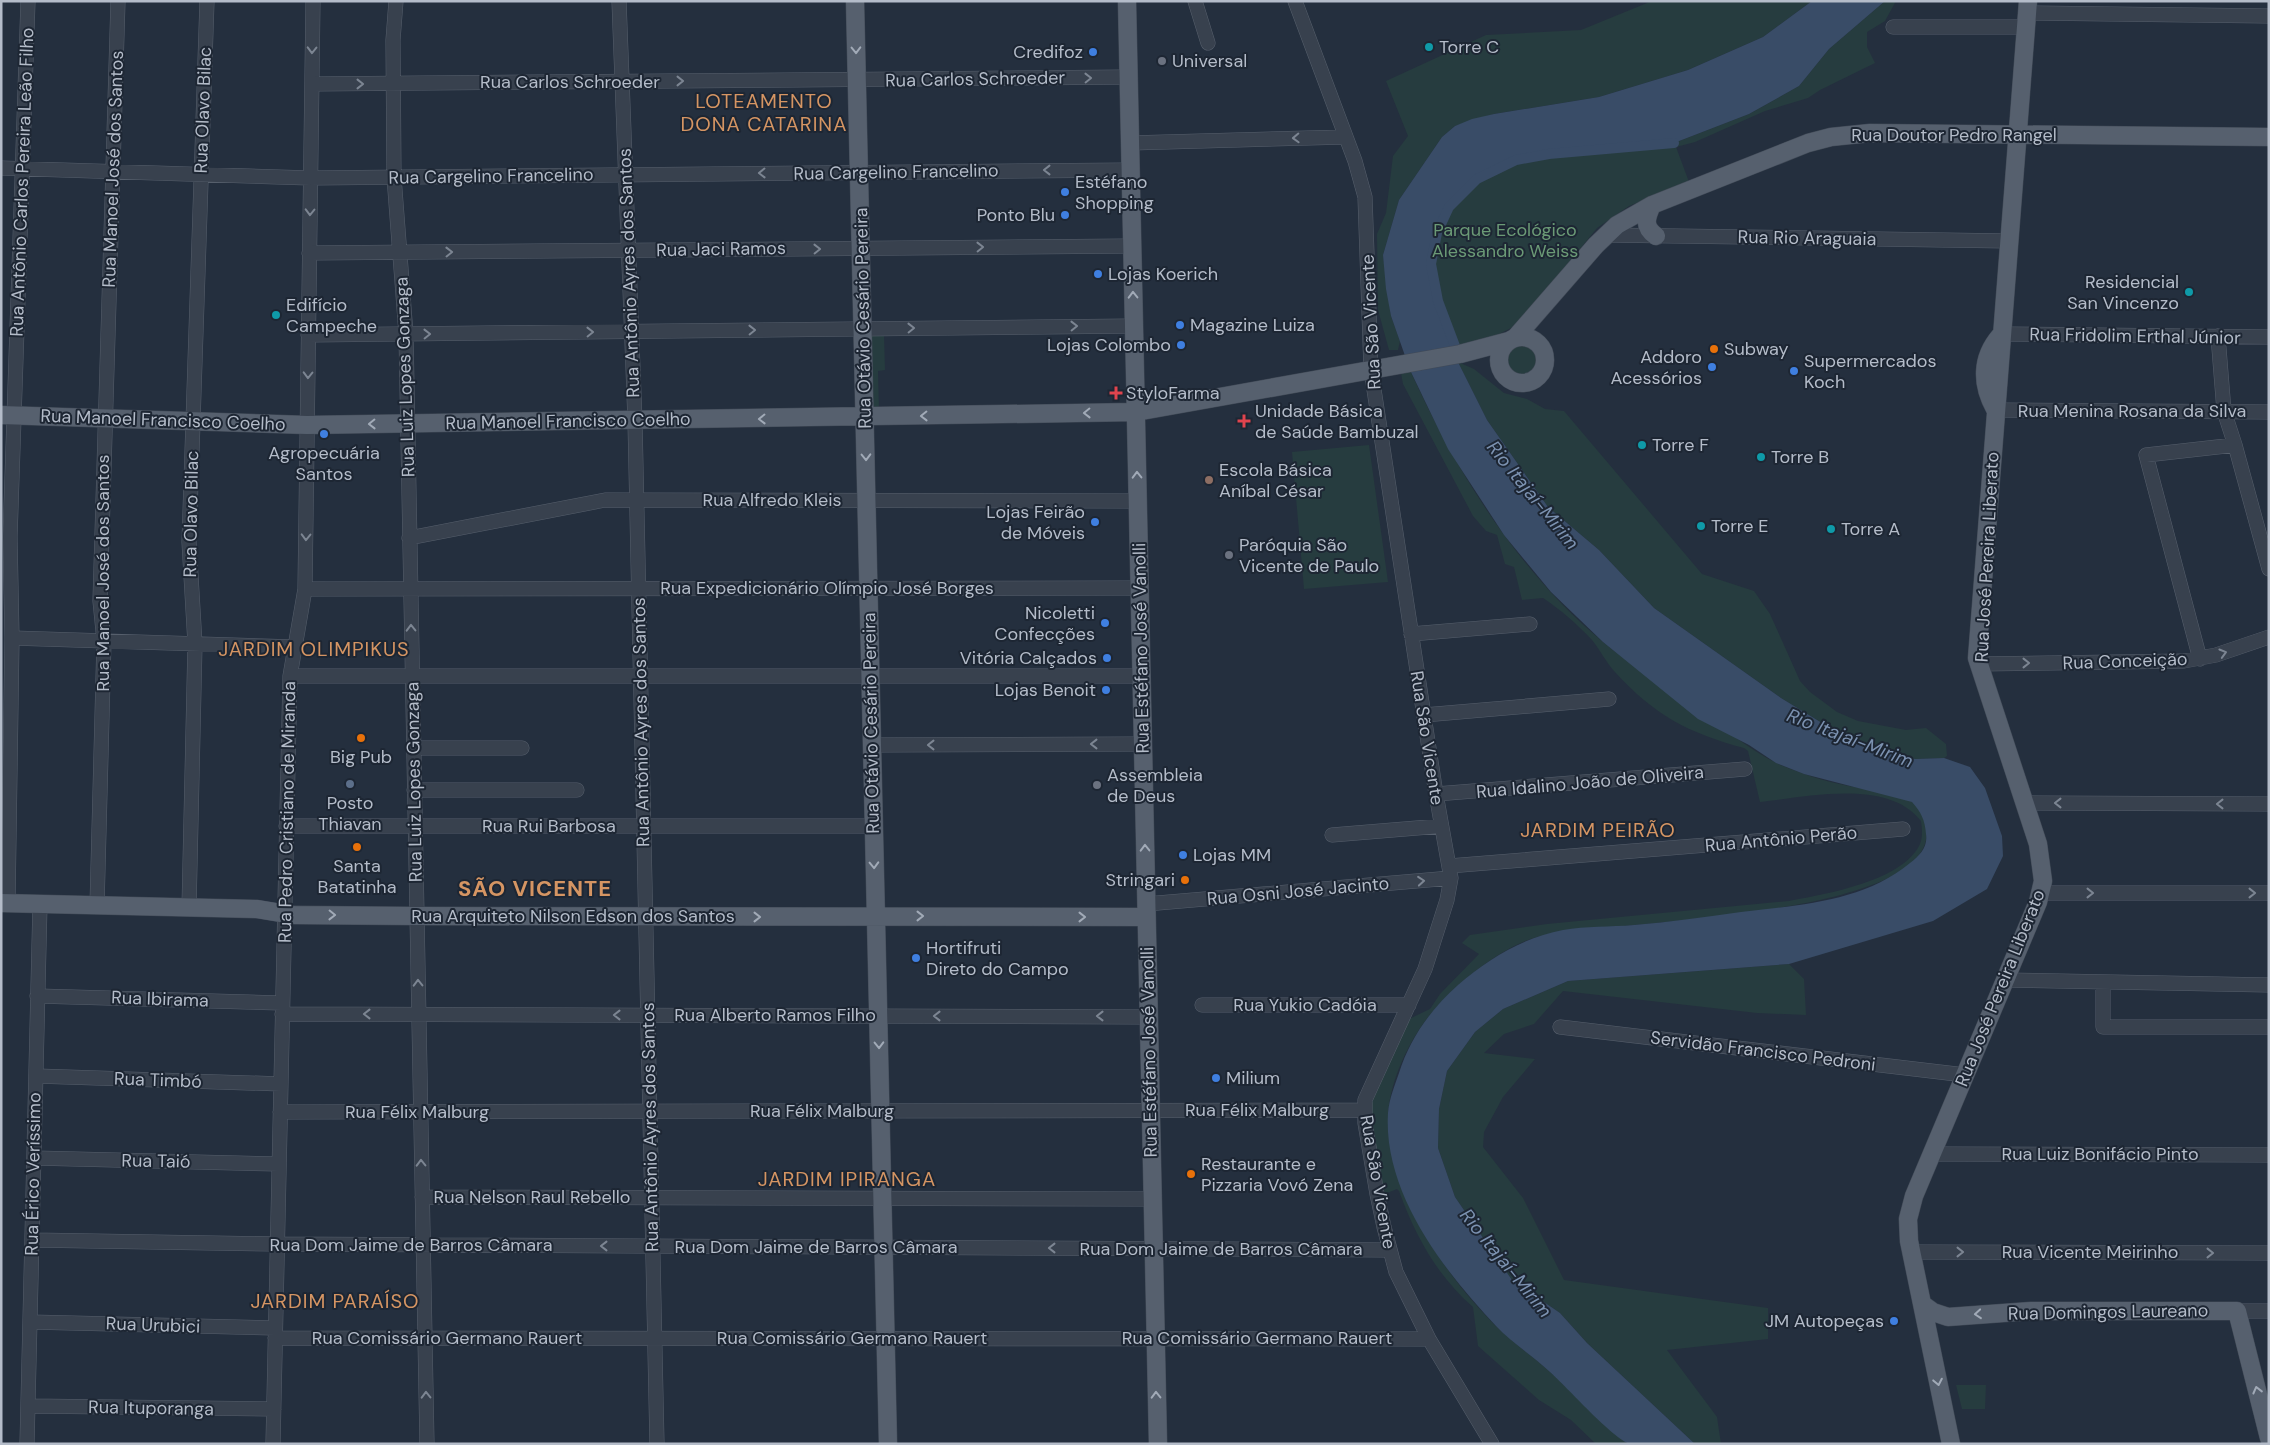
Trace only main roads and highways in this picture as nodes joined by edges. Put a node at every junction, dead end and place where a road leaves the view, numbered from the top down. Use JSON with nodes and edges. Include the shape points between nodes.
{"nodes":[{"id":1,"x":856,"y":1,"type":"edge"},
{"id":2,"x":1127,"y":1,"type":"edge"},
{"id":3,"x":2027,"y":14,"type":"edge"},
{"id":4,"x":2018,"y":135,"type":"junction"},
{"id":5,"x":2269,"y":137,"type":"edge"},
{"id":6,"x":1652,"y":205,"type":"junction"},
{"id":7,"x":1656,"y":236,"type":"road end"},
{"id":8,"x":1544,"y":306,"type":"junction"},
{"id":9,"x":1512,"y":339,"type":"junction"},
{"id":10,"x":1541,"y":347,"type":"junction"},
{"id":11,"x":1458,"y":355,"type":"junction"},
{"id":12,"x":1992,"y":370,"type":"junction"},
{"id":13,"x":1502,"y":372,"type":"junction"},
{"id":14,"x":1996,"y":410,"type":"junction"},
{"id":15,"x":1136,"y":412,"type":"junction"},
{"id":16,"x":8,"y":415,"type":"edge"},
{"id":17,"x":865,"y":417,"type":"junction"},
{"id":18,"x":4,"y":903,"type":"edge"},
{"id":19,"x":1146,"y":911,"type":"junction"},
{"id":20,"x":876,"y":917,"type":"junction"},
{"id":21,"x":1922,"y":1304,"type":"junction"},
{"id":22,"x":1948,"y":1317,"type":"junction"},
{"id":23,"x":1928,"y":1335,"type":"junction"},
{"id":24,"x":2269,"y":1438,"type":"edge"},
{"id":25,"x":888,"y":1444,"type":"edge"},
{"id":26,"x":1158,"y":1444,"type":"edge"},
{"id":27,"x":1951,"y":1444,"type":"edge"}],
"edges":[{"from":1,"to":17,"type":"main road","name":"Rua Otávio Cesário Pereira","one_way":true},
{"from":15,"to":2,"type":"main road","name":"Rua Estéfano José Vanolli","one_way":true},
{"from":3,"to":4,"type":"main road","name":"Rua José Pereira Liberato"},
{"from":4,"to":5,"type":"main road","name":"Rua Doutor Pedro Rangel"},
{"from":4,"to":6,"type":"main road","name":"Rua Doutor Pedro Rangel","via":[[1870,133],[1831,138],[1787,151]]},
{"from":4,"to":12,"type":"main road","name":"Rua José Pereira Liberato","via":[[2002,334],[1989,351]]},
{"from":6,"to":7,"type":"main road","via":[[1646,223]]},
{"from":6,"to":8,"type":"main road","name":"Rua Doutor Pedro Rangel","via":[[1605,235]]},
{"from":8,"to":9,"type":"main road","name":"Rua Doutor Pedro Rangel"},
{"from":8,"to":10,"type":"main road"},
{"from":9,"to":10,"type":"main road","via":[[1530,339]]},
{"from":9,"to":11,"type":"main road","name":"Rua Manoel Francisco Coelho"},
{"from":9,"to":13,"type":"main road","via":[[1500,352]]},
{"from":10,"to":13,"type":"main road","via":[[1544,367],[1536,378],[1522,384],[1507,378]]},
{"from":11,"to":13,"type":"main road","via":[[1490,364]]},
{"from":11,"to":15,"type":"main road","name":"Rua Manoel Francisco Coelho"},
{"from":12,"to":14,"type":"main road","name":"Rua José Pereira Liberato","via":[[1998,388]]},
{"from":12,"to":14,"type":"main road","name":"Rua José Pereira Liberato","via":[[1987,392]]},
{"from":14,"to":21,"type":"main road","name":"Rua José Pereira Liberato","via":[[1978,664],[2041,859],[2043,881],[2041,893],[1910,1207],[1908,1229]]},
{"from":15,"to":17,"type":"main road","name":"Rua Manoel Francisco Coelho","one_way":true},
{"from":19,"to":15,"type":"main road","name":"Rua Estéfano José Vanolli","one_way":true},
{"from":17,"to":16,"type":"main road","name":"Rua Manoel Francisco Coelho","one_way":true,"via":[[307,425]]},
{"from":17,"to":20,"type":"main road","name":"Rua Otávio Cesário Pereira","one_way":true},
{"from":18,"to":20,"type":"main road","name":"Rua Arquiteto Nilson Edson dos Santos","one_way":true,"via":[[257,909],[293,915]]},
{"from":20,"to":19,"type":"main road","name":"Rua Arquiteto Nilson Edson dos Santos","one_way":true},
{"from":26,"to":19,"type":"main road","name":"Rua Estéfano José Vanolli","one_way":true},
{"from":20,"to":25,"type":"main road","name":"Rua Otávio Cesário Pereira","one_way":true},
{"from":21,"to":22,"type":"main road","name":"Rua Domingos Laureano","via":[[1932,1312]]},
{"from":21,"to":23,"type":"main road","name":"Rua José Pereira Liberato"},
{"from":22,"to":23,"type":"main road","via":[[1933,1325]]},
{"from":24,"to":22,"type":"main road","name":"Rua Domingos Laureano","one_way":true,"via":[[2237,1310],[2031,1311]]},
{"from":23,"to":27,"type":"main road","name":"Rua José Pereira Liberato","one_way":true}]}
